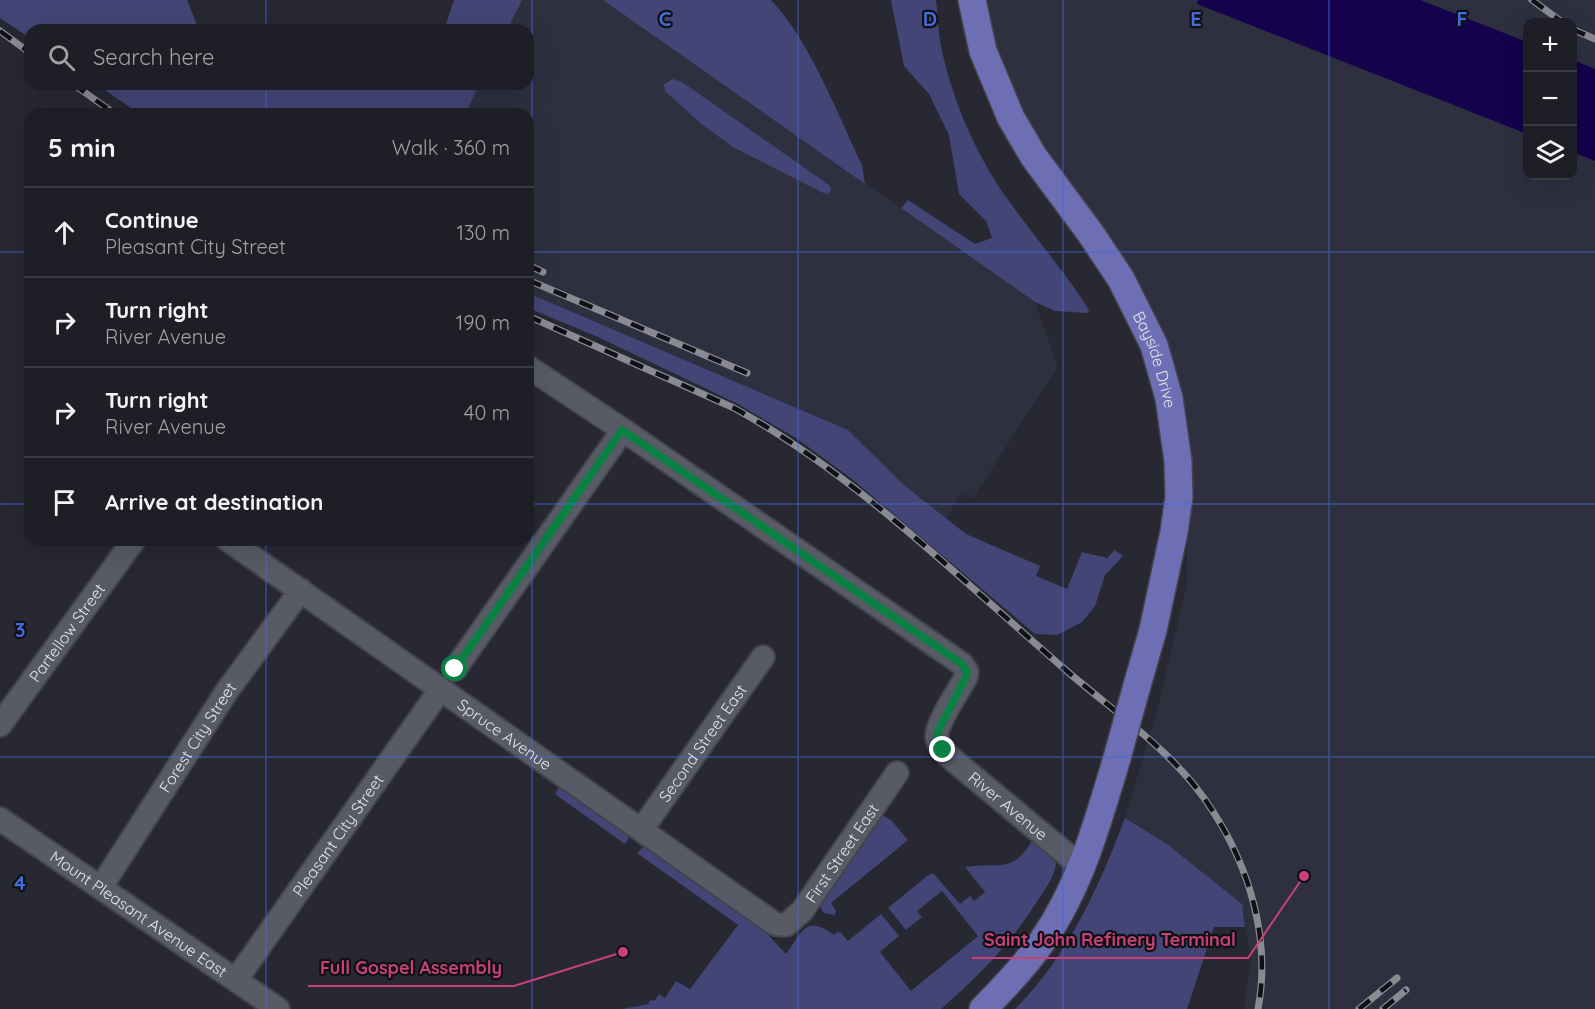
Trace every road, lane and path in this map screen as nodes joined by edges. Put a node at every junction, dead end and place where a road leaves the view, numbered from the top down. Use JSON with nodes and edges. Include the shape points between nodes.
{"nodes":[{"id":1,"x":972,"y":0,"type":"edge"},
{"id":2,"x":534,"y":371,"type":"edge"},
{"id":3,"x":622,"y":430,"type":"junction"},
{"id":4,"x":130,"y":546,"type":"edge"},
{"id":5,"x":237,"y":546,"type":"edge"},
{"id":6,"x":301,"y":590,"type":"junction"},
{"id":7,"x":763,"y":657,"type":"dead end"},
{"id":8,"x":455,"y":669,"type":"dead end"},
{"id":9,"x":440,"y":690,"type":"junction"},
{"id":10,"x":0,"y":725,"type":"edge"},
{"id":11,"x":897,"y":773,"type":"dead end"},
{"id":12,"x":0,"y":819,"type":"edge"},
{"id":13,"x":642,"y":829,"type":"junction"},
{"id":14,"x":1082,"y":867,"type":"junction"},
{"id":15,"x":101,"y":887,"type":"junction"},
{"id":16,"x":781,"y":926,"type":"joint"},
{"id":17,"x":236,"y":980,"type":"junction"},
{"id":18,"x":278,"y":1009,"type":"edge"},
{"id":19,"x":983,"y":1009,"type":"edge"}],
"edges":[{"from":1,"to":14,"type":"main road","name":"Bayside Drive","bridge":true,"via":[[983,51],[1011,118],[1121,279],[1154,345],[1169,398],[1178,461],[1179,497],[1153,630]]},
{"from":2,"to":3,"type":"street","name":"River Avenue"},
{"from":3,"to":8,"type":"street"},
{"from":3,"to":14,"type":"street","name":"River Avenue","via":[[962,664],[966,677],[937,733],[943,750]]},
{"from":4,"to":10,"type":"street","name":"Partellow Street"},
{"from":5,"to":6,"type":"street","name":"Spruce Avenue"},
{"from":6,"to":9,"type":"street","name":"Spruce Avenue"},
{"from":6,"to":15,"type":"street","name":"Forest City Street","via":[[227,691]]},
{"from":7,"to":13,"type":"street","name":"Second Street East"},
{"from":9,"to":13,"type":"street","name":"Spruce Avenue"},
{"from":9,"to":17,"type":"street","name":"Pleasant City Street"},
{"from":11,"to":16,"type":"street","name":"First Street East","via":[[802,910],[792,922]]},
{"from":12,"to":15,"type":"street","name":"Mount Pleasant Avenue East"},
{"from":13,"to":16,"type":"street","name":"Spruce Avenue"},
{"from":14,"to":19,"type":"main road","name":"Bayside Drive","via":[[1044,939]]},
{"from":15,"to":17,"type":"street","name":"Mount Pleasant Avenue East"},
{"from":17,"to":18,"type":"street","name":"Mount Pleasant Avenue East"}]}
